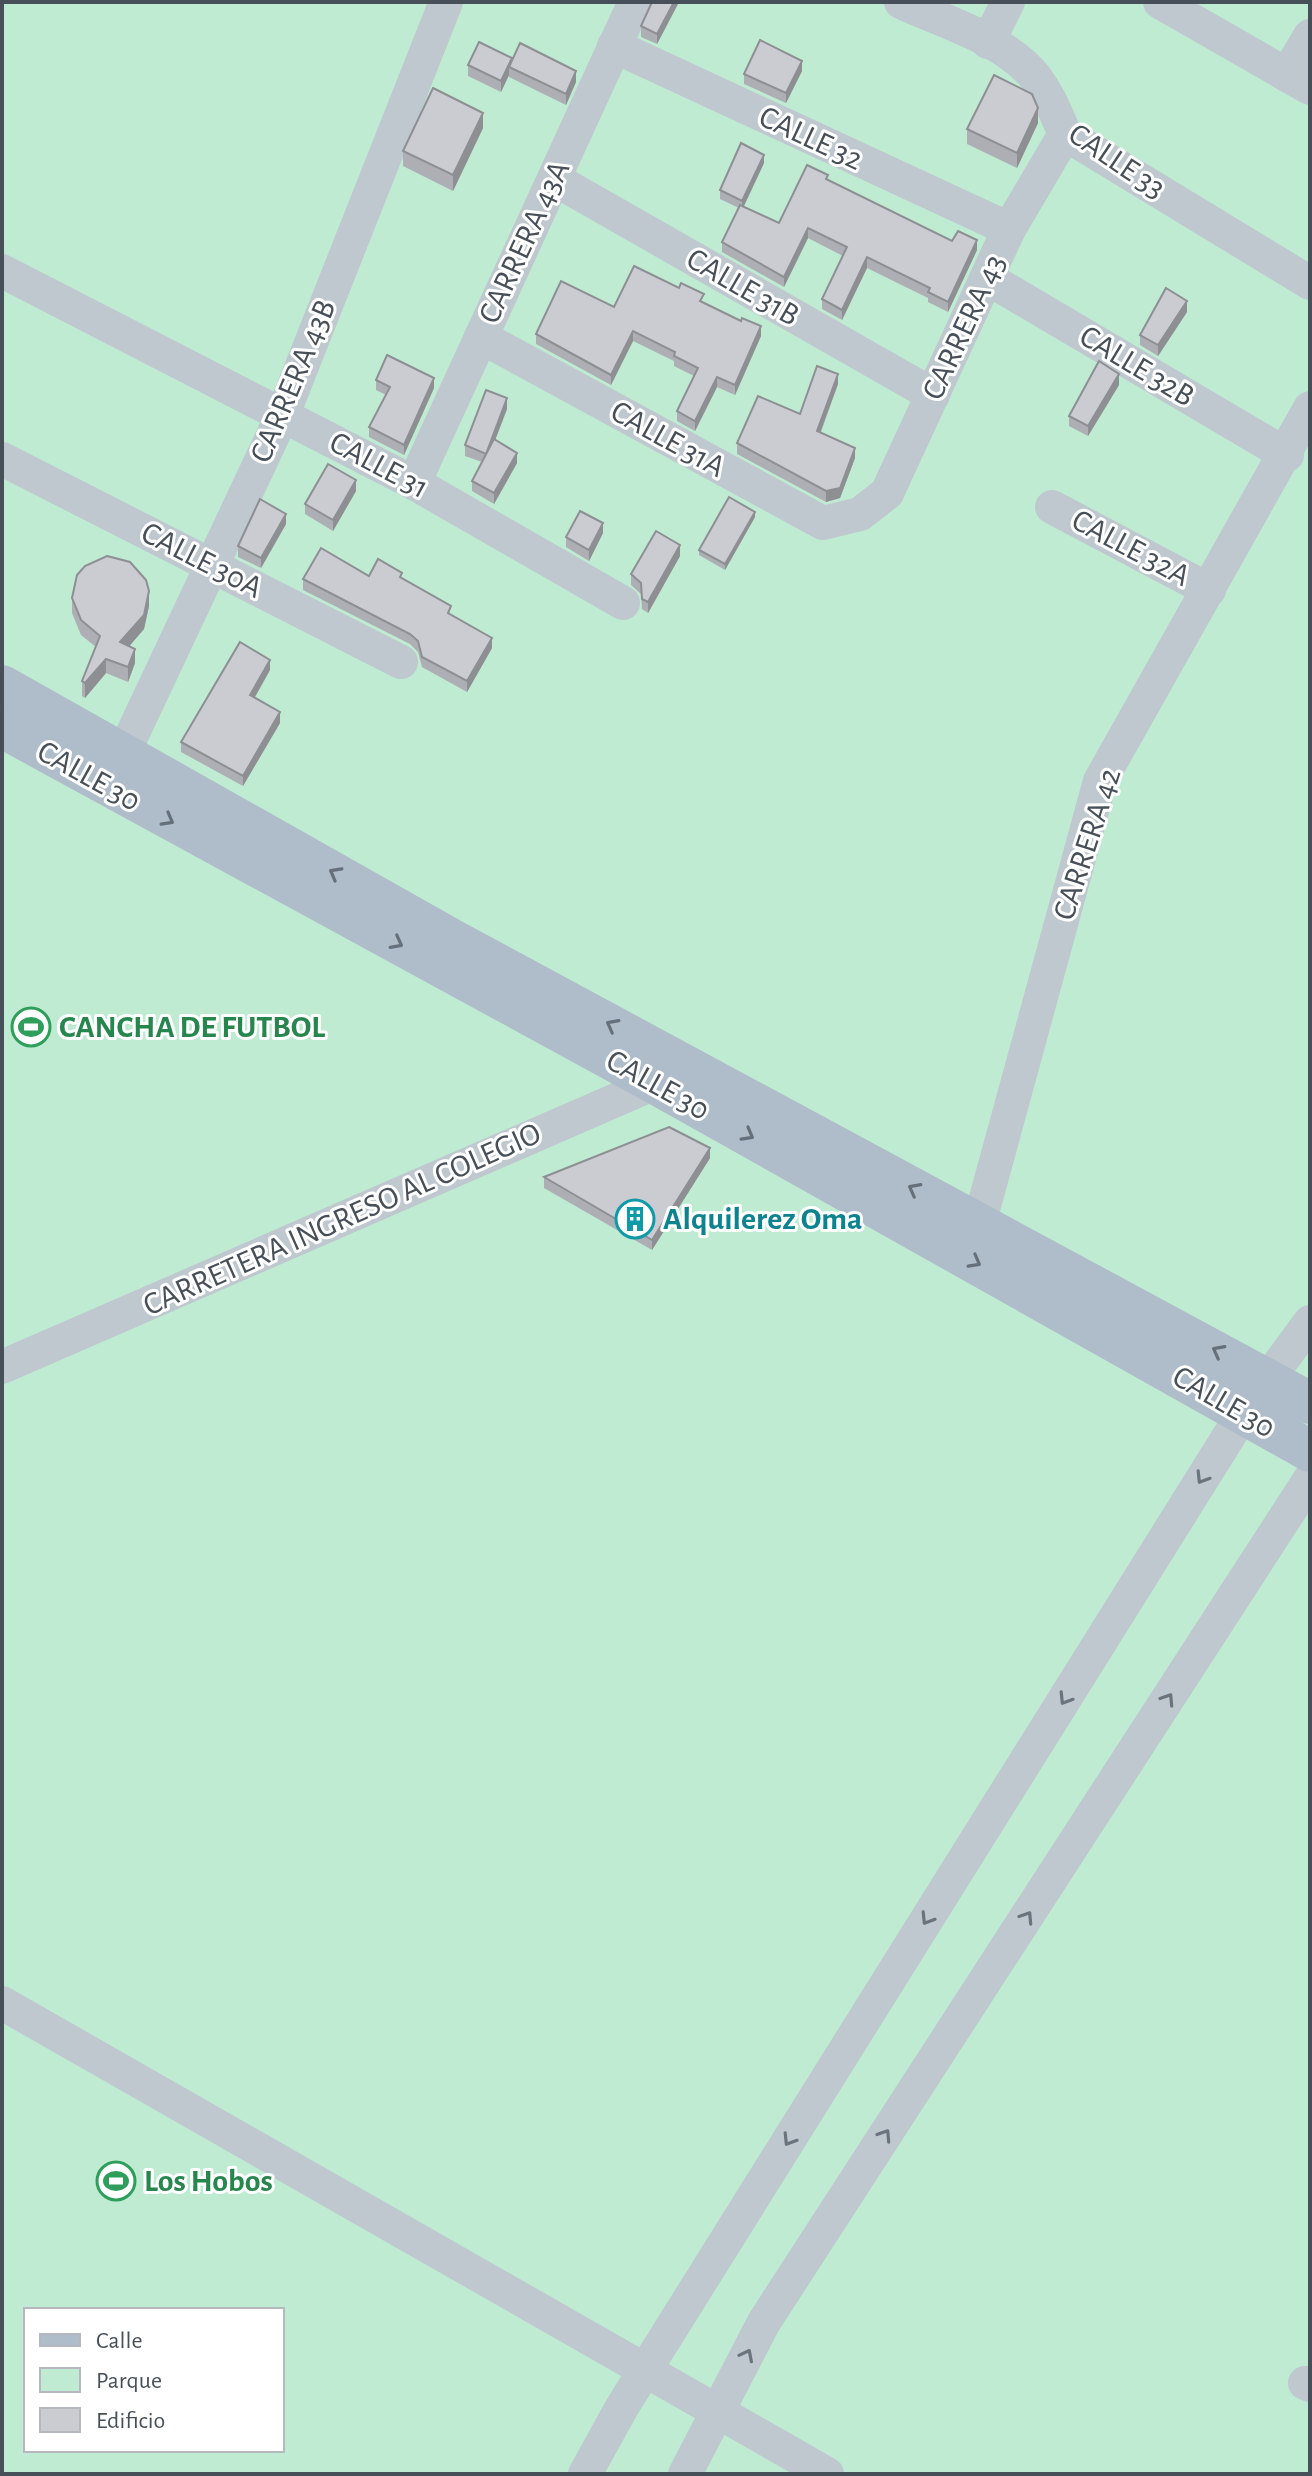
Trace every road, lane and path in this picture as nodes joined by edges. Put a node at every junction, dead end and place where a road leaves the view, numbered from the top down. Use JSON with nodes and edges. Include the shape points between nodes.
{"nodes":[{"id":1,"x":446,"y":2,"type":"edge"},
{"id":2,"x":635,"y":2,"type":"edge"},
{"id":3,"x":901,"y":2,"type":"edge"},
{"id":4,"x":1008,"y":2,"type":"edge"},
{"id":5,"x":1160,"y":2,"type":"edge"},
{"id":6,"x":1310,"y":36,"type":"edge"},
{"id":7,"x":988,"y":42,"type":"junction"},
{"id":8,"x":614,"y":46,"type":"junction"},
{"id":9,"x":1299,"y":82,"type":"edge"},
{"id":10,"x":1065,"y":134,"type":"junction"},
{"id":11,"x":554,"y":179,"type":"junction"},
{"id":12,"x":1009,"y":229,"type":"junction"},
{"id":13,"x":2,"y":271,"type":"edge"},
{"id":14,"x":987,"y":278,"type":"junction"},
{"id":15,"x":1310,"y":283,"type":"edge"},
{"id":16,"x":481,"y":337,"type":"junction"},
{"id":17,"x":933,"y":395,"type":"junction"},
{"id":18,"x":1310,"y":408,"type":"edge"},
{"id":19,"x":283,"y":414,"type":"junction"},
{"id":20,"x":1287,"y":455,"type":"junction"},
{"id":21,"x":2,"y":459,"type":"edge"},
{"id":22,"x":414,"y":483,"type":"junction"},
{"id":23,"x":1052,"y":507,"type":"dead end"},
{"id":24,"x":860,"y":514,"type":"joint"},
{"id":25,"x":210,"y":563,"type":"junction"},
{"id":26,"x":1209,"y":590,"type":"junction"},
{"id":27,"x":623,"y":603,"type":"dead end"},
{"id":28,"x":401,"y":662,"type":"dead end"},
{"id":29,"x":2,"y":686,"type":"edge"},
{"id":30,"x":2,"y":727,"type":"edge"},
{"id":31,"x":123,"y":754,"type":"junction"},
{"id":32,"x":662,"y":1069,"type":"junction"},
{"id":33,"x":979,"y":1224,"type":"junction"},
{"id":34,"x":1310,"y":1322,"type":"edge"},
{"id":35,"x":2,"y":1367,"type":"edge"},
{"id":36,"x":1271,"y":1379,"type":"junction"},
{"id":37,"x":1310,"y":1403,"type":"edge"},
{"id":38,"x":1244,"y":1412,"type":"junction"},
{"id":39,"x":1310,"y":1451,"type":"edge"},
{"id":40,"x":1310,"y":1479,"type":"edge"},
{"id":41,"x":2,"y":2003,"type":"edge"},
{"id":42,"x":645,"y":2370,"type":"junction"},
{"id":43,"x":719,"y":2411,"type":"junction"},
{"id":44,"x":585,"y":2474,"type":"edge"},
{"id":45,"x":685,"y":2474,"type":"edge"},
{"id":46,"x":827,"y":2474,"type":"edge"}],
"edges":[{"from":1,"to":19,"type":"street","name":"CARRERA 43B"},
{"from":2,"to":8,"type":"street","name":"CARRERA 43A"},
{"from":3,"to":7,"type":"street","name":"CALLE 33"},
{"from":4,"to":7,"type":"street"},
{"from":5,"to":9,"type":"street"},
{"from":6,"to":9,"type":"street"},
{"from":7,"to":10,"type":"street","name":"CALLE 33","via":[[1035,77]]},
{"from":8,"to":11,"type":"street","name":"CARRERA 43A"},
{"from":8,"to":12,"type":"street","name":"CALLE 32"},
{"from":10,"to":12,"type":"street","name":"CARRERA 43"},
{"from":10,"to":15,"type":"street","name":"CALLE 33"},
{"from":11,"to":16,"type":"street","name":"CARRERA 43A"},
{"from":11,"to":17,"type":"street","name":"CALLE 31B"},
{"from":12,"to":14,"type":"street","name":"CARRERA 43"},
{"from":13,"to":19,"type":"street","name":"CALLE 31"},
{"from":14,"to":17,"type":"street","name":"CARRERA 43"},
{"from":14,"to":20,"type":"street","name":"CALLE 32B"},
{"from":16,"to":22,"type":"street","name":"CARRERA 43A"},
{"from":16,"to":24,"type":"street","name":"CALLE 31A","via":[[823,523]]},
{"from":17,"to":24,"type":"street","name":"CARRERA 43","via":[[887,493]]},
{"from":18,"to":20,"type":"street","name":"CARRERA 42"},
{"from":19,"to":22,"type":"street","name":"CALLE 31"},
{"from":19,"to":25,"type":"street","name":"CARRERA 43B"},
{"from":20,"to":26,"type":"street","name":"CARRERA 42"},
{"from":21,"to":25,"type":"street","name":"CALLE 30A"},
{"from":22,"to":27,"type":"street","name":"CALLE 31"},
{"from":23,"to":26,"type":"street","name":"CALLE 32A"},
{"from":25,"to":28,"type":"street","name":"CALLE 30A"},
{"from":25,"to":31,"type":"street","name":"CARRERA 43B"},
{"from":26,"to":33,"type":"street","name":"CARRERA 42","via":[[1100,781]]},
{"from":29,"to":31,"type":"main road","name":"CALLE 30"},
{"from":30,"to":32,"type":"main road","name":"CALLE 30","one_way":true},
{"from":32,"to":31,"type":"main road","name":"CALLE 30","one_way":true,"via":[[454,941]]},
{"from":33,"to":32,"type":"main road","name":"CALLE 30","one_way":true},
{"from":32,"to":35,"type":"street","name":"CARRETERA INGRESO AL COLEGIO"},
{"from":32,"to":38,"type":"main road","name":"CALLE 30","one_way":true},
{"from":36,"to":33,"type":"main road","name":"CALLE 30","one_way":true},
{"from":34,"to":36,"type":"street"},
{"from":36,"to":37,"type":"main road","name":"CALLE 30"},
{"from":36,"to":38,"type":"street"},
{"from":38,"to":39,"type":"main road","name":"CALLE 30"},
{"from":38,"to":42,"type":"street","one_way":true},
{"from":43,"to":40,"type":"street","one_way":true,"via":[[764,2322]]},
{"from":41,"to":42,"type":"street"},
{"from":42,"to":43,"type":"street"},
{"from":42,"to":44,"type":"street"},
{"from":43,"to":45,"type":"street"},
{"from":43,"to":46,"type":"street"}]}
